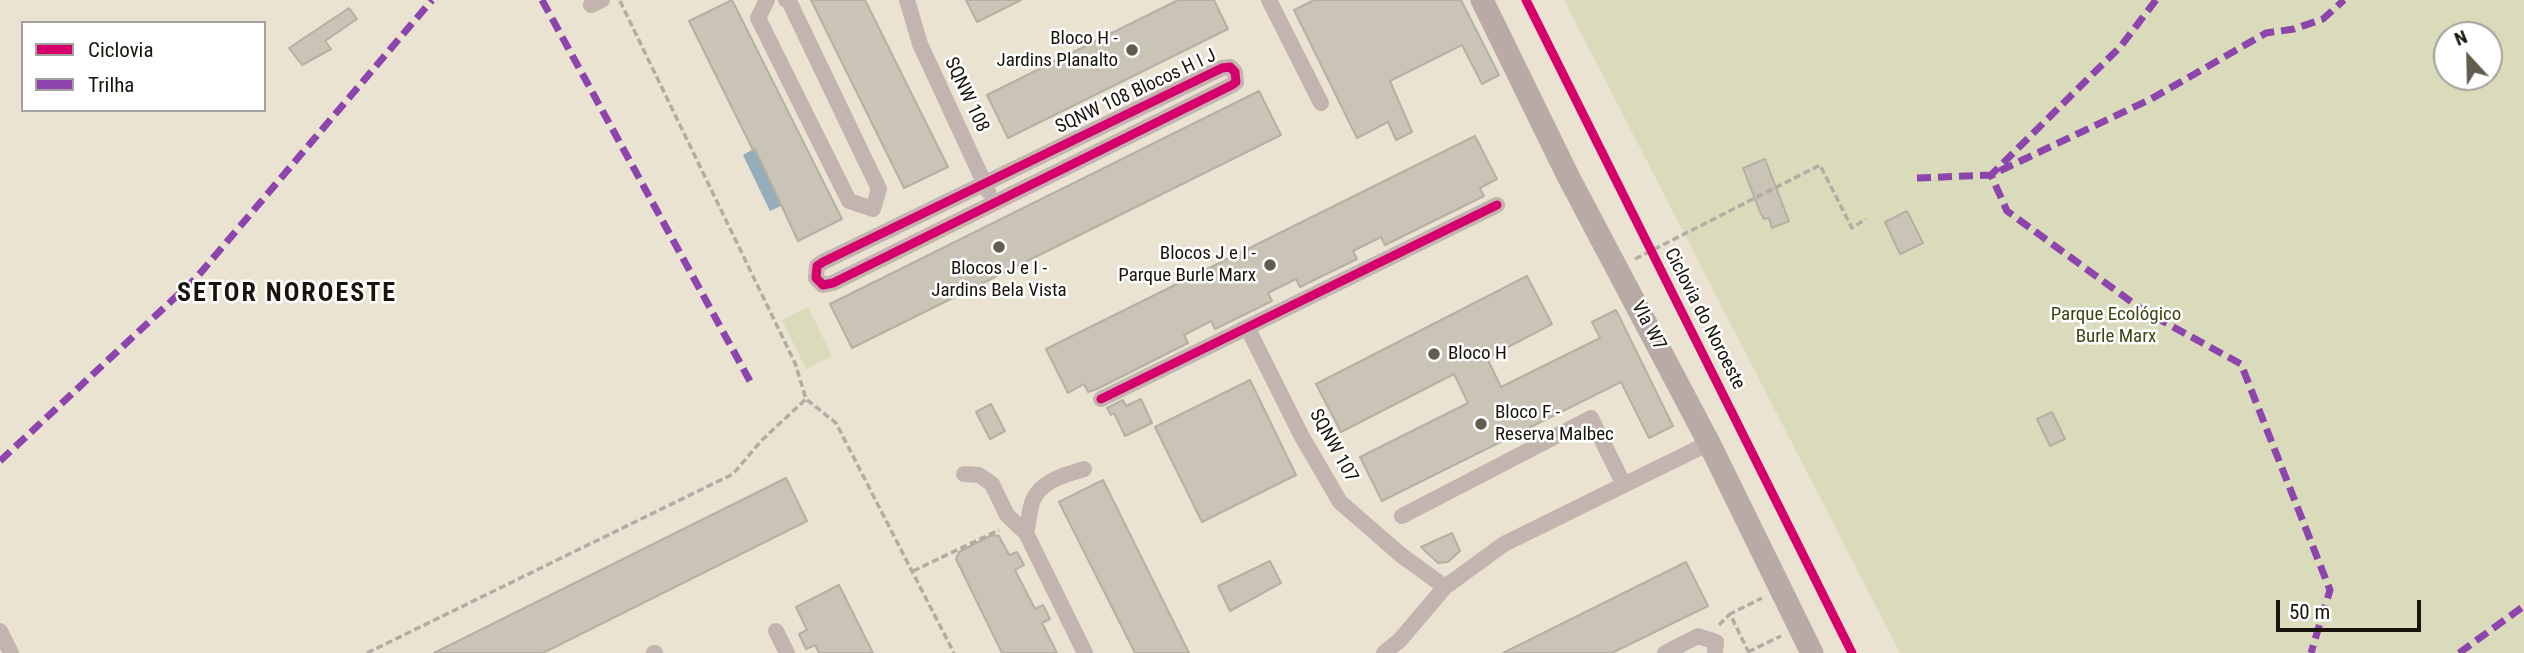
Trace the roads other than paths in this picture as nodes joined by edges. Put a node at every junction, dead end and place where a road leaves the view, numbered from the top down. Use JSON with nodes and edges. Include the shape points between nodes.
{"nodes":[{"id":1,"x":767,"y":0,"type":"edge"},
{"id":2,"x":786,"y":0,"type":"edge"},
{"id":3,"x":907,"y":0,"type":"edge"},
{"id":4,"x":1269,"y":0,"type":"edge"},
{"id":5,"x":1482,"y":0,"type":"edge"},
{"id":6,"x":1321,"y":103,"type":"dead end"},
{"id":7,"x":984,"y":183,"type":"junction"},
{"id":8,"x":994,"y":204,"type":"junction"},
{"id":9,"x":1497,"y":205,"type":"dead end"},
{"id":10,"x":1247,"y":327,"type":"junction"},
{"id":11,"x":1101,"y":399,"type":"dead end"},
{"id":12,"x":1709,"y":443,"type":"junction"},
{"id":13,"x":1084,"y":469,"type":"dead end"},
{"id":14,"x":964,"y":474,"type":"dead end"},
{"id":15,"x":1624,"y":485,"type":"junction"},
{"id":16,"x":1402,"y":516,"type":"dead end"},
{"id":17,"x":1020,"y":528,"type":"junction"},
{"id":18,"x":1445,"y":587,"type":"junction"},
{"id":19,"x":0,"y":631,"type":"edge"},
{"id":20,"x":776,"y":631,"type":"dead end"},
{"id":21,"x":11,"y":653,"type":"edge"},
{"id":22,"x":787,"y":653,"type":"edge"},
{"id":23,"x":1085,"y":653,"type":"edge"},
{"id":24,"x":1384,"y":653,"type":"edge"},
{"id":25,"x":1665,"y":653,"type":"edge"},
{"id":26,"x":1715,"y":653,"type":"edge"},
{"id":27,"x":1812,"y":653,"type":"edge"}],
"edges":[{"from":1,"to":2,"type":"street","via":[[758,18],[849,201],[873,209],[879,188]]},
{"from":3,"to":7,"type":"street","name":"SQNW 108","via":[[920,44]]},
{"from":4,"to":6,"type":"street"},
{"from":5,"to":12,"type":"main road","name":"Vla W7","via":[[1568,176]]},
{"from":7,"to":8,"type":"street","name":"SQNW 108"},
{"from":7,"to":8,"type":"street","name":"SQNW 108 Blocos H I J","via":[[823,262],[817,266],[816,278],[823,285],[833,283]]},
{"from":7,"to":8,"type":"street","name":"SQNW 108 Blocos H I J","via":[[1222,68],[1235,72],[1233,85]]},
{"from":9,"to":10,"type":"street"},
{"from":10,"to":11,"type":"street"},
{"from":10,"to":18,"type":"street","name":"SQNW 107","via":[[1340,502]]},
{"from":12,"to":15,"type":"street"},
{"from":12,"to":27,"type":"main road","name":"Vla W7"},
{"from":13,"to":17,"type":"street","via":[[1041,488]]},
{"from":14,"to":17,"type":"street","via":[[979,475],[992,484]]},
{"from":15,"to":16,"type":"street","via":[[1591,418]]},
{"from":15,"to":18,"type":"street","via":[[1504,544]]},
{"from":17,"to":23,"type":"street"},
{"from":18,"to":24,"type":"street","via":[[1401,640]]},
{"from":19,"to":21,"type":"street"},
{"from":20,"to":22,"type":"street"},
{"from":25,"to":26,"type":"street","via":[[1698,636],[1716,642]]}]}
